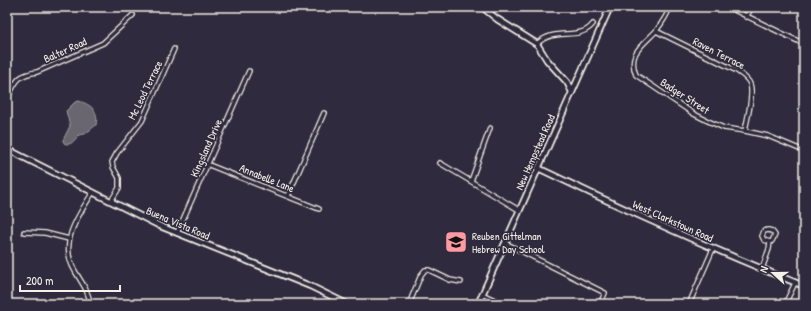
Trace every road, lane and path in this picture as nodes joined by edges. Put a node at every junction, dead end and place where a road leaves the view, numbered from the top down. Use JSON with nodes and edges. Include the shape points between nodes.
{"nodes":[{"id":1,"x":482,"y":7,"type":"edge"},
{"id":2,"x":610,"y":7,"type":"edge"},
{"id":3,"x":670,"y":7,"type":"edge"},
{"id":4,"x":728,"y":7,"type":"edge"},
{"id":5,"x":752,"y":7,"type":"edge"},
{"id":6,"x":133,"y":15,"type":"dead end"},
{"id":7,"x":746,"y":17,"type":"junction"},
{"id":8,"x":593,"y":24,"type":"dead end"},
{"id":9,"x":656,"y":31,"type":"junction"},
{"id":10,"x":537,"y":44,"type":"junction"},
{"id":11,"x":804,"y":44,"type":"edge"},
{"id":12,"x":174,"y":49,"type":"dead end"},
{"id":13,"x":249,"y":71,"type":"dead end"},
{"id":14,"x":572,"y":92,"type":"junction"},
{"id":15,"x":7,"y":99,"type":"edge"},
{"id":16,"x":324,"y":113,"type":"dead end"},
{"id":17,"x":490,"y":128,"type":"dead end"},
{"id":18,"x":745,"y":131,"type":"junction"},
{"id":19,"x":7,"y":149,"type":"edge"},
{"id":20,"x":804,"y":150,"type":"edge"},
{"id":21,"x":440,"y":163,"type":"dead end"},
{"id":22,"x":208,"y":165,"type":"junction"},
{"id":23,"x":538,"y":168,"type":"junction"},
{"id":24,"x":471,"y":181,"type":"junction"},
{"id":25,"x":93,"y":192,"type":"junction"},
{"id":26,"x":288,"y":196,"type":"junction"},
{"id":27,"x":111,"y":201,"type":"junction"},
{"id":28,"x":319,"y":209,"type":"dead end"},
{"id":29,"x":519,"y":210,"type":"junction"},
{"id":30,"x":24,"y":232,"type":"dead end"},
{"id":31,"x":177,"y":233,"type":"junction"},
{"id":32,"x":69,"y":239,"type":"junction"},
{"id":33,"x":770,"y":242,"type":"dead end"},
{"id":34,"x":504,"y":244,"type":"junction"},
{"id":35,"x":714,"y":249,"type":"junction"},
{"id":36,"x":762,"y":269,"type":"junction"},
{"id":37,"x":461,"y":282,"type":"dead end"},
{"id":38,"x":795,"y":283,"type":"junction"},
{"id":39,"x":804,"y":286,"type":"edge"},
{"id":40,"x":482,"y":294,"type":"junction"},
{"id":41,"x":90,"y":304,"type":"edge"},
{"id":42,"x":347,"y":304,"type":"edge"},
{"id":43,"x":409,"y":304,"type":"edge"},
{"id":44,"x":478,"y":304,"type":"edge"},
{"id":45,"x":503,"y":304,"type":"edge"},
{"id":46,"x":600,"y":304,"type":"edge"},
{"id":47,"x":689,"y":304,"type":"edge"},
{"id":48,"x":785,"y":304,"type":"edge"}],
"edges":[{"from":1,"to":10,"type":"street"},
{"from":2,"to":14,"type":"street","name":"New Hempstead Road"},
{"from":3,"to":9,"type":"street","name":"Badger Street"},
{"from":4,"to":7,"type":"street"},
{"from":5,"to":7,"type":"street"},
{"from":6,"to":15,"type":"street","name":"Balter Road","via":[[103,43],[37,72],[20,76]]},
{"from":7,"to":11,"type":"street"},
{"from":8,"to":10,"type":"street","via":[[583,32],[549,36]]},
{"from":9,"to":18,"type":"street","name":"Raven Terrace","via":[[746,77],[751,91]]},
{"from":9,"to":18,"type":"street","name":"Badger Street","via":[[633,58],[632,67],[636,75],[694,114],[724,128]]},
{"from":10,"to":14,"type":"street"},
{"from":12,"to":27,"type":"street","name":"Mc Leod Terrace","via":[[142,121],[112,162],[119,178],[119,188]]},
{"from":13,"to":22,"type":"street","name":"Kingsland Drive"},
{"from":14,"to":23,"type":"street","name":"New Hempstead Road"},
{"from":16,"to":26,"type":"street"},
{"from":17,"to":24,"type":"street"},
{"from":18,"to":20,"type":"street","name":"Badger Street","via":[[768,136]]},
{"from":19,"to":25,"type":"street","name":"Buena Vista Road"},
{"from":21,"to":24,"type":"street"},
{"from":22,"to":26,"type":"street","name":"Annabelle Lane"},
{"from":22,"to":31,"type":"street","name":"Kingsland Drive"},
{"from":23,"to":29,"type":"street","name":"New Hempstead Road"},
{"from":23,"to":35,"type":"street","name":"West Clarkstown Road"},
{"from":24,"to":29,"type":"street"},
{"from":25,"to":27,"type":"street","name":"Buena Vista Road"},
{"from":25,"to":32,"type":"street","via":[[74,224]]},
{"from":26,"to":28,"type":"street","name":"Annabelle Lane"},
{"from":27,"to":31,"type":"street","name":"Buena Vista Road"},
{"from":29,"to":34,"type":"street","name":"New Hempstead Road"},
{"from":30,"to":32,"type":"street","via":[[45,233]]},
{"from":31,"to":42,"type":"street","name":"Buena Vista Road","via":[[310,286]]},
{"from":32,"to":41,"type":"street","via":[[70,260],[87,290]]},
{"from":33,"to":36,"type":"street"},
{"from":34,"to":40,"type":"street","name":"New Hempstead Road"},
{"from":34,"to":46,"type":"street","via":[[606,293]]},
{"from":35,"to":36,"type":"street","name":"West Clarkstown Road"},
{"from":35,"to":47,"type":"street"},
{"from":36,"to":38,"type":"street","name":"West Clarkstown Road"},
{"from":37,"to":43,"type":"street","via":[[425,270]]},
{"from":38,"to":39,"type":"street","name":"West Clarkstown Road"},
{"from":38,"to":48,"type":"street"},
{"from":40,"to":44,"type":"street","name":"New Hempstead Road"},
{"from":40,"to":45,"type":"street"}]}
